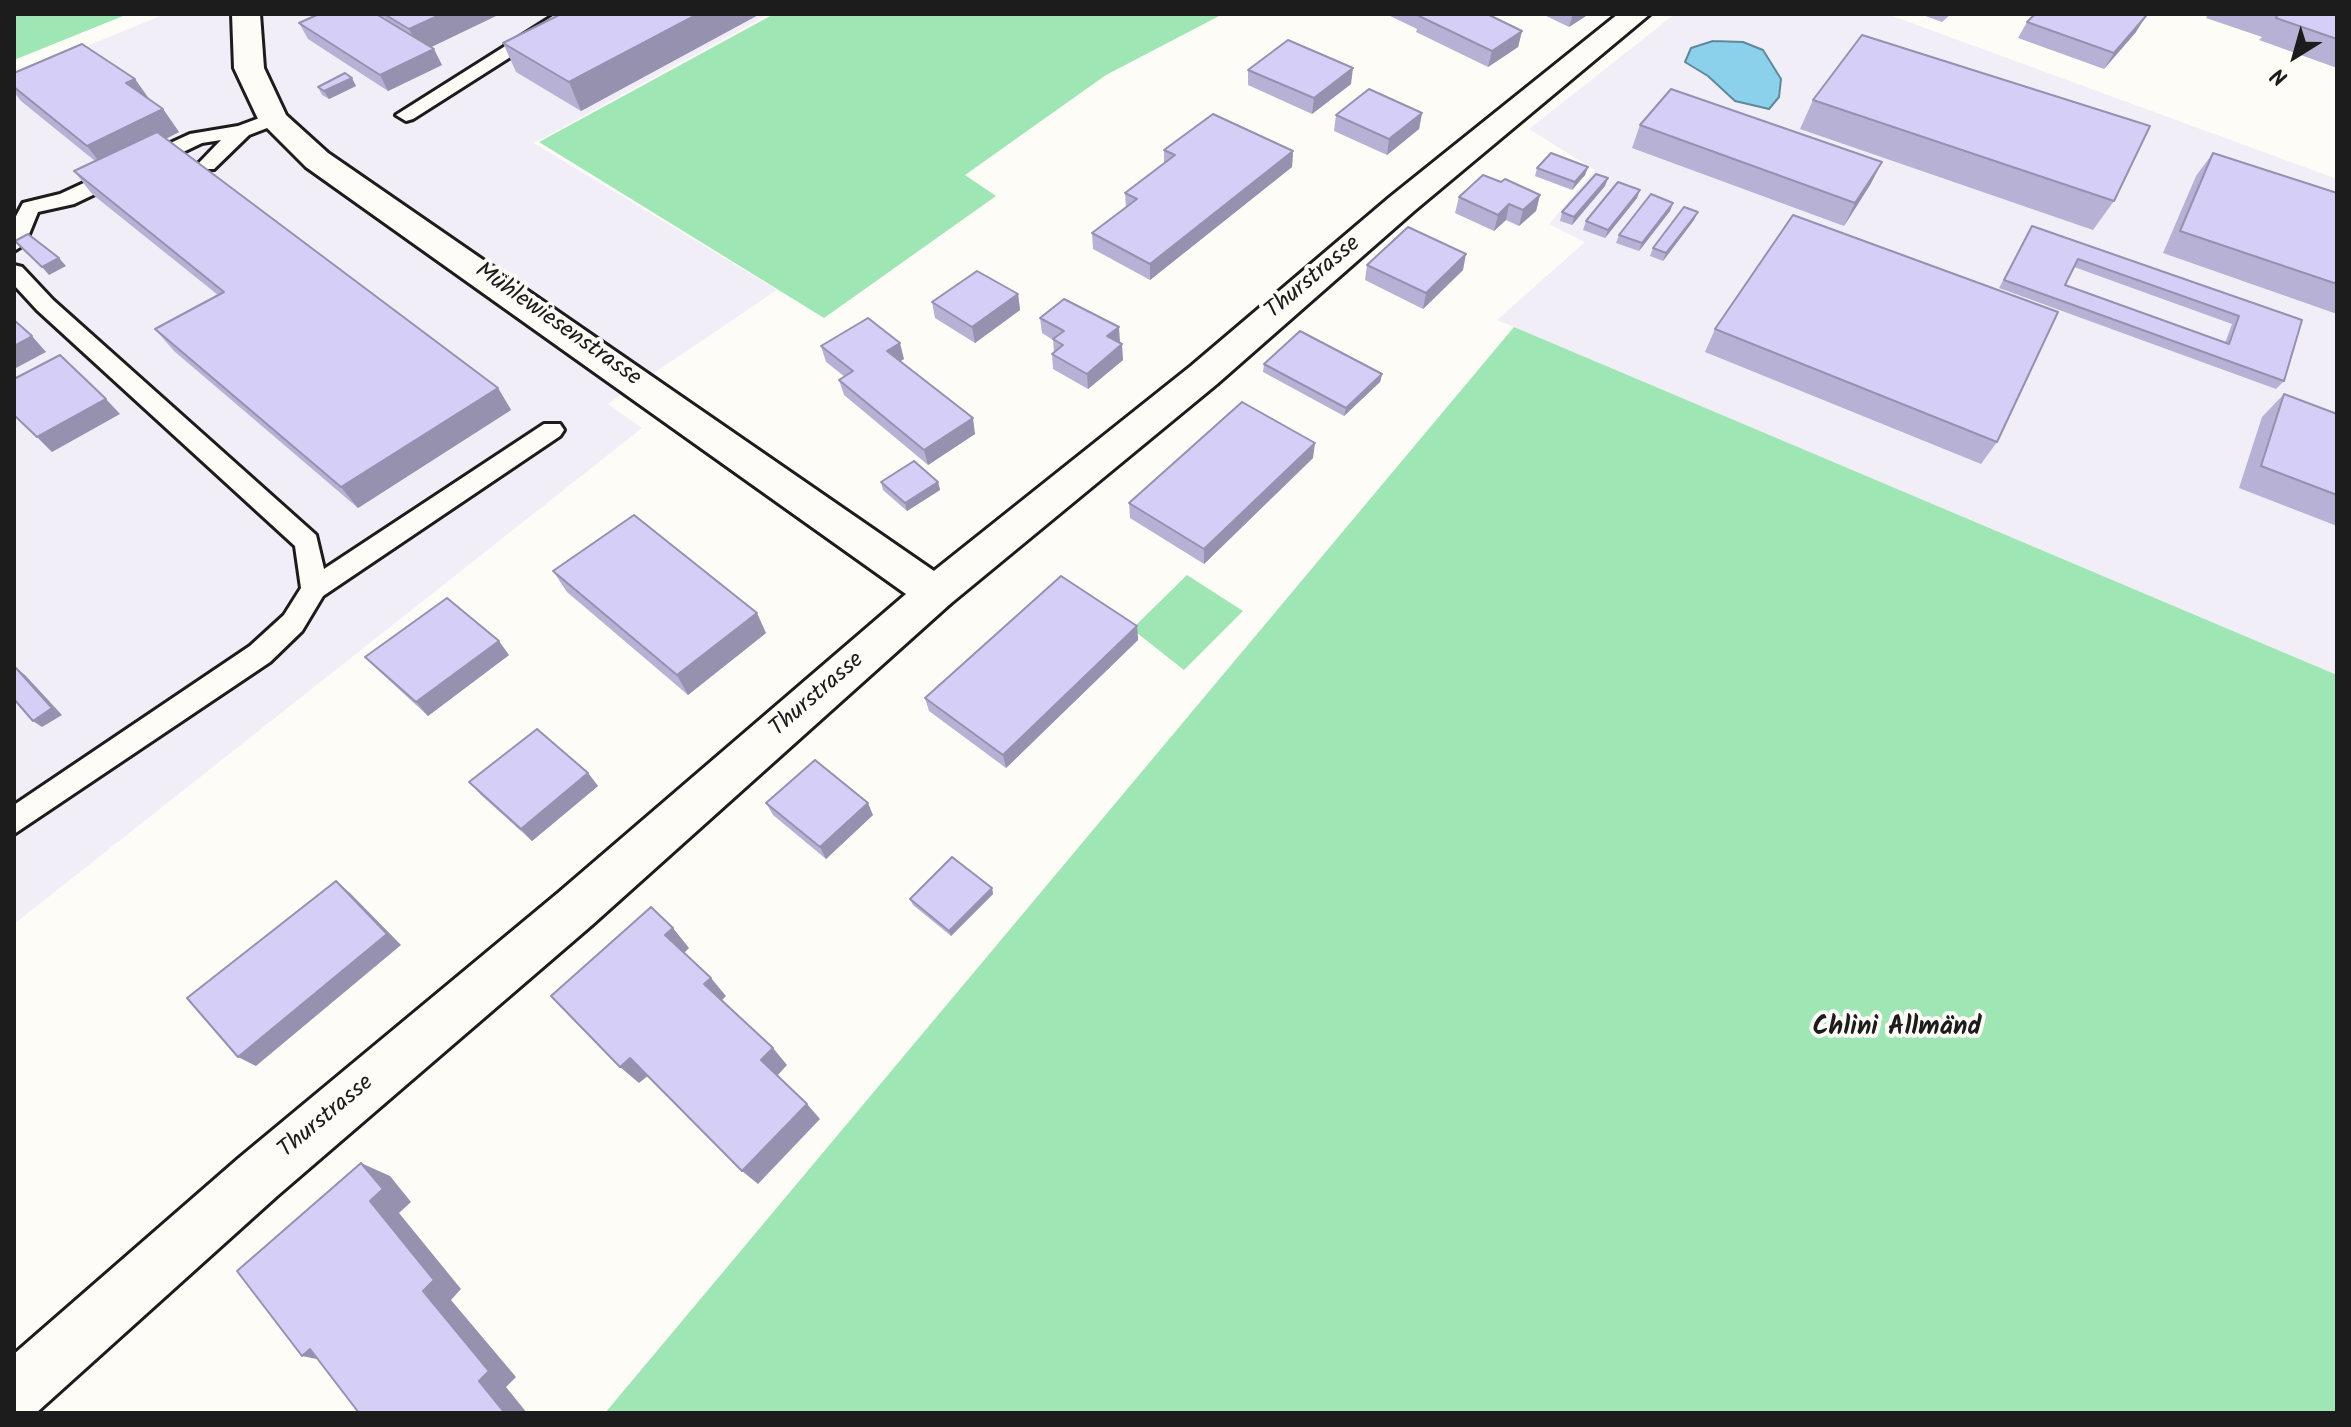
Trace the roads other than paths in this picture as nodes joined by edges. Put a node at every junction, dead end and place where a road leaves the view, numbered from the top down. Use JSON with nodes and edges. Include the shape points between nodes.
{"nodes":[{"id":1,"x":246,"y":14,"type":"edge"},
{"id":2,"x":569,"y":14,"type":"edge"},
{"id":3,"x":1636,"y":14,"type":"edge"},
{"id":4,"x":406,"y":115,"type":"dead end"},
{"id":5,"x":258,"y":125,"type":"junction"},
{"id":6,"x":207,"y":165,"type":"edge"},
{"id":7,"x":22,"y":208,"type":"edge"},
{"id":8,"x":14,"y":244,"type":"edge"},
{"id":9,"x":14,"y":272,"type":"edge"},
{"id":10,"x":552,"y":430,"type":"dead end"},
{"id":11,"x":314,"y":589,"type":"junction"},
{"id":12,"x":935,"y":593,"type":"junction"},
{"id":13,"x":14,"y":821,"type":"edge"},
{"id":14,"x":14,"y":1393,"type":"edge"}],
"edges":[{"from":1,"to":5,"type":"street","name":"Mühlewiesenstrasse"},
{"from":2,"to":4,"type":"lane"},
{"from":3,"to":12,"type":"street","name":"Thurstrasse"},
{"from":5,"to":6,"type":"lane"},
{"from":5,"to":7,"type":"lane","via":[[197,138],[67,199]]},
{"from":5,"to":12,"type":"street","name":"Mühlewiesenstrasse","via":[[317,160]]},
{"from":7,"to":8,"type":"lane"},
{"from":9,"to":11,"type":"lane","via":[[307,542]]},
{"from":10,"to":11,"type":"lane"},
{"from":11,"to":13,"type":"lane","via":[[293,623],[260,654]]},
{"from":12,"to":14,"type":"street","name":"Thurstrasse"}]}
